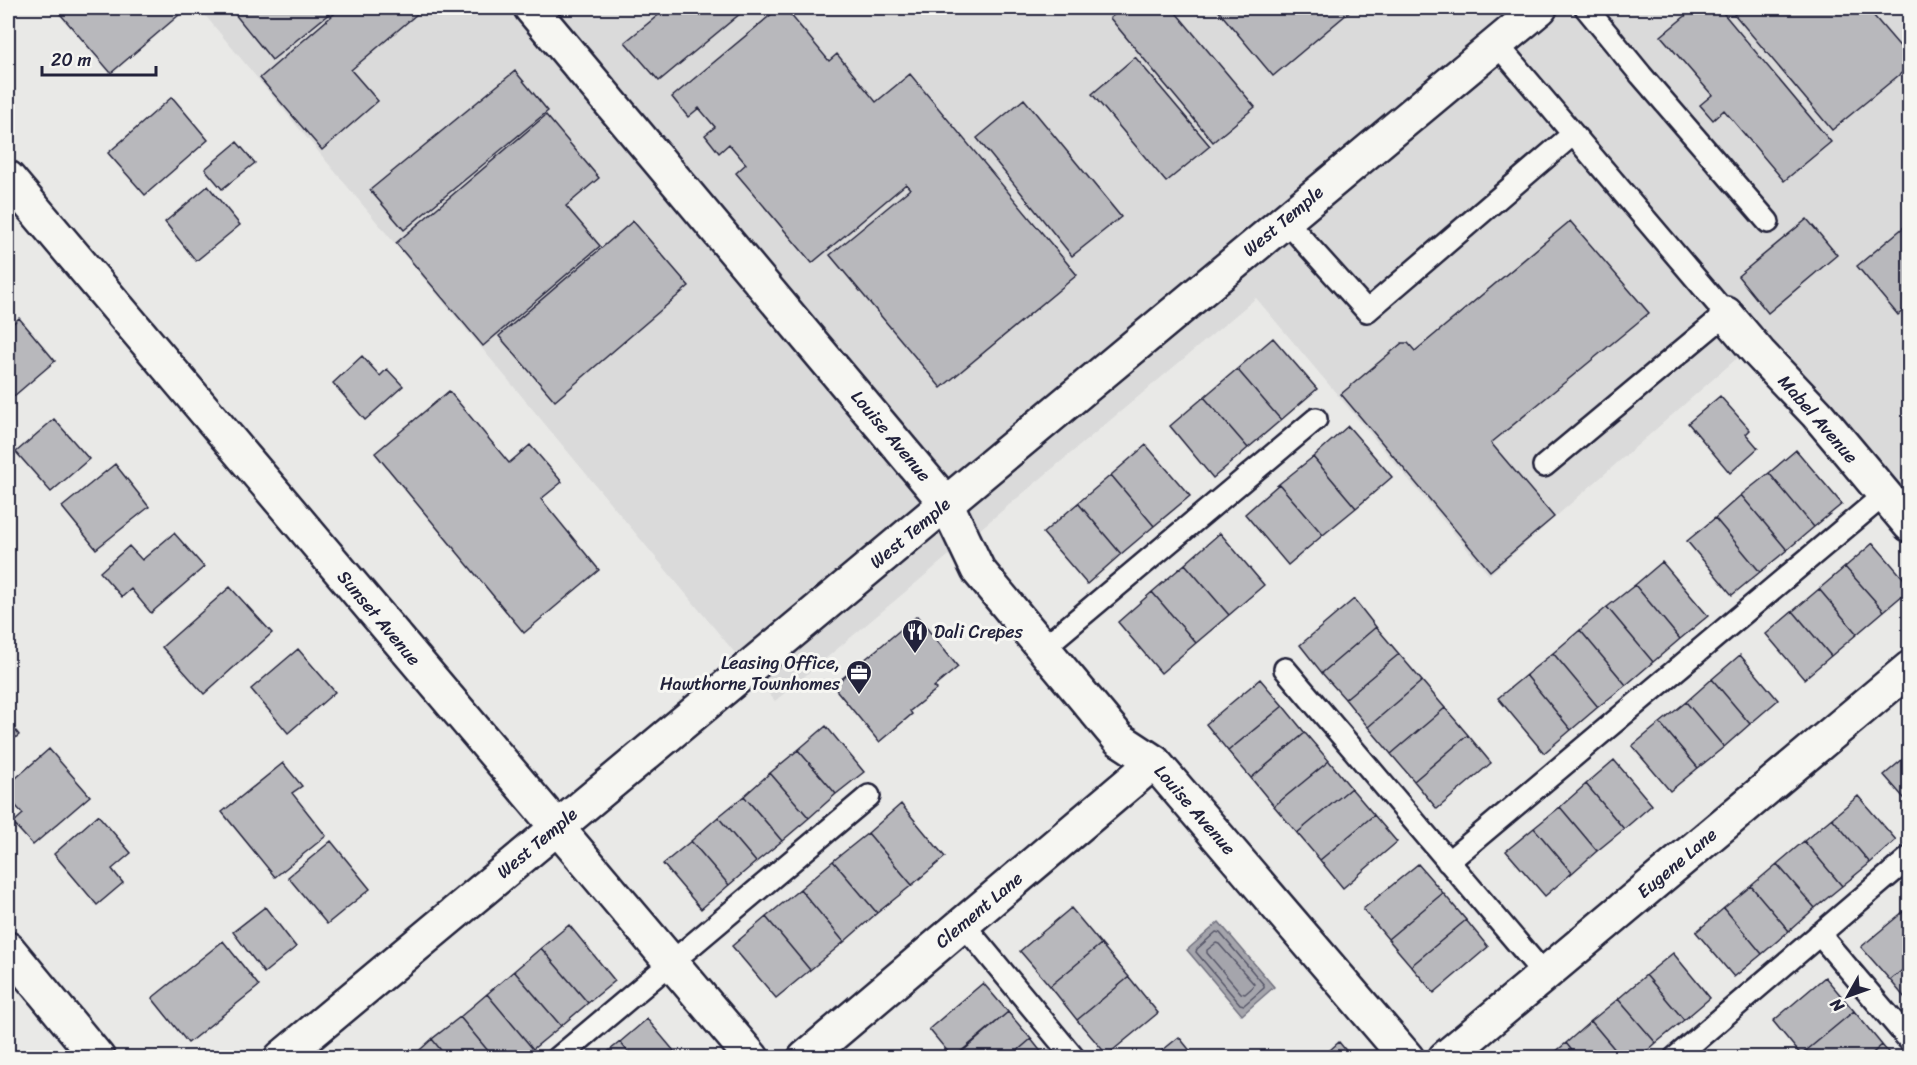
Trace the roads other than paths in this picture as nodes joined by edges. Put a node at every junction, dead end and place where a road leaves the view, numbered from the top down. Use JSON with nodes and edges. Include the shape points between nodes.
{"nodes":[{"id":1,"x":531,"y":8,"type":"edge"},
{"id":2,"x":1540,"y":8,"type":"edge"},
{"id":3,"x":1586,"y":8,"type":"edge"},
{"id":4,"x":1496,"y":44,"type":"junction"},
{"id":5,"x":1572,"y":135,"type":"junction"},
{"id":6,"x":8,"y":178,"type":"edge"},
{"id":7,"x":1285,"y":219,"type":"junction"},
{"id":8,"x":1768,"y":222,"type":"dead end"},
{"id":9,"x":1726,"y":314,"type":"junction"},
{"id":10,"x":1316,"y":419,"type":"dead end"},
{"id":11,"x":1544,"y":466,"type":"dead end"},
{"id":12,"x":1884,"y":495,"type":"junction"},
{"id":13,"x":946,"y":503,"type":"junction"},
{"id":14,"x":1910,"y":525,"type":"edge"},
{"id":15,"x":1042,"y":649,"type":"junction"},
{"id":16,"x":1910,"y":668,"type":"edge"},
{"id":17,"x":1285,"y":669,"type":"dead end"},
{"id":18,"x":1154,"y":762,"type":"junction"},
{"id":19,"x":869,"y":796,"type":"dead end"},
{"id":20,"x":555,"y":827,"type":"junction"},
{"id":21,"x":1910,"y":857,"type":"edge"},
{"id":22,"x":1448,"y":862,"type":"junction"},
{"id":23,"x":963,"y":924,"type":"junction"},
{"id":24,"x":1819,"y":934,"type":"junction"},
{"id":25,"x":8,"y":950,"type":"edge"},
{"id":26,"x":671,"y":962,"type":"junction"},
{"id":27,"x":1544,"y":974,"type":"junction"},
{"id":28,"x":1910,"y":1041,"type":"edge"},
{"id":29,"x":98,"y":1058,"type":"edge"},
{"id":30,"x":281,"y":1058,"type":"edge"},
{"id":31,"x":558,"y":1058,"type":"edge"},
{"id":32,"x":752,"y":1058,"type":"edge"},
{"id":33,"x":805,"y":1058,"type":"edge"},
{"id":34,"x":1074,"y":1058,"type":"edge"},
{"id":35,"x":1407,"y":1058,"type":"edge"},
{"id":36,"x":1445,"y":1058,"type":"edge"},
{"id":37,"x":1675,"y":1058,"type":"edge"}],
"edges":[{"from":1,"to":13,"type":"street","name":"Louise Avenue"},
{"from":2,"to":4,"type":"street","name":"West Temple"},
{"from":3,"to":8,"type":"lane"},
{"from":4,"to":5,"type":"lane"},
{"from":4,"to":7,"type":"street","name":"West Temple"},
{"from":5,"to":7,"type":"lane","via":[[1367,311]]},
{"from":5,"to":9,"type":"lane"},
{"from":6,"to":20,"type":"street","name":"Sunset Avenue"},
{"from":7,"to":13,"type":"street","name":"West Temple"},
{"from":9,"to":11,"type":"lane"},
{"from":9,"to":12,"type":"street","name":"Mabel Avenue"},
{"from":10,"to":15,"type":"lane"},
{"from":12,"to":14,"type":"street","name":"Mabel Avenue"},
{"from":12,"to":22,"type":"lane"},
{"from":13,"to":15,"type":"street","name":"Louise Avenue","via":[[978,570]]},
{"from":13,"to":20,"type":"street","name":"West Temple"},
{"from":15,"to":18,"type":"street","name":"Louise Avenue","via":[[1119,739]]},
{"from":16,"to":27,"type":"street","name":"Eugene Lane"},
{"from":17,"to":22,"type":"lane"},
{"from":18,"to":23,"type":"street","name":"Clement Lane"},
{"from":18,"to":35,"type":"street","name":"Louise Avenue"},
{"from":19,"to":26,"type":"lane"},
{"from":20,"to":26,"type":"street","name":"Sunset Avenue"},
{"from":20,"to":30,"type":"street","name":"West Temple"},
{"from":21,"to":24,"type":"lane"},
{"from":22,"to":27,"type":"lane"},
{"from":23,"to":33,"type":"street","name":"Clement Lane"},
{"from":23,"to":34,"type":"lane"},
{"from":24,"to":28,"type":"lane"},
{"from":24,"to":37,"type":"lane"},
{"from":25,"to":29,"type":"street"},
{"from":26,"to":31,"type":"lane"},
{"from":26,"to":32,"type":"street","name":"Sunset Avenue"},
{"from":27,"to":36,"type":"street","name":"Eugene Lane"}]}
